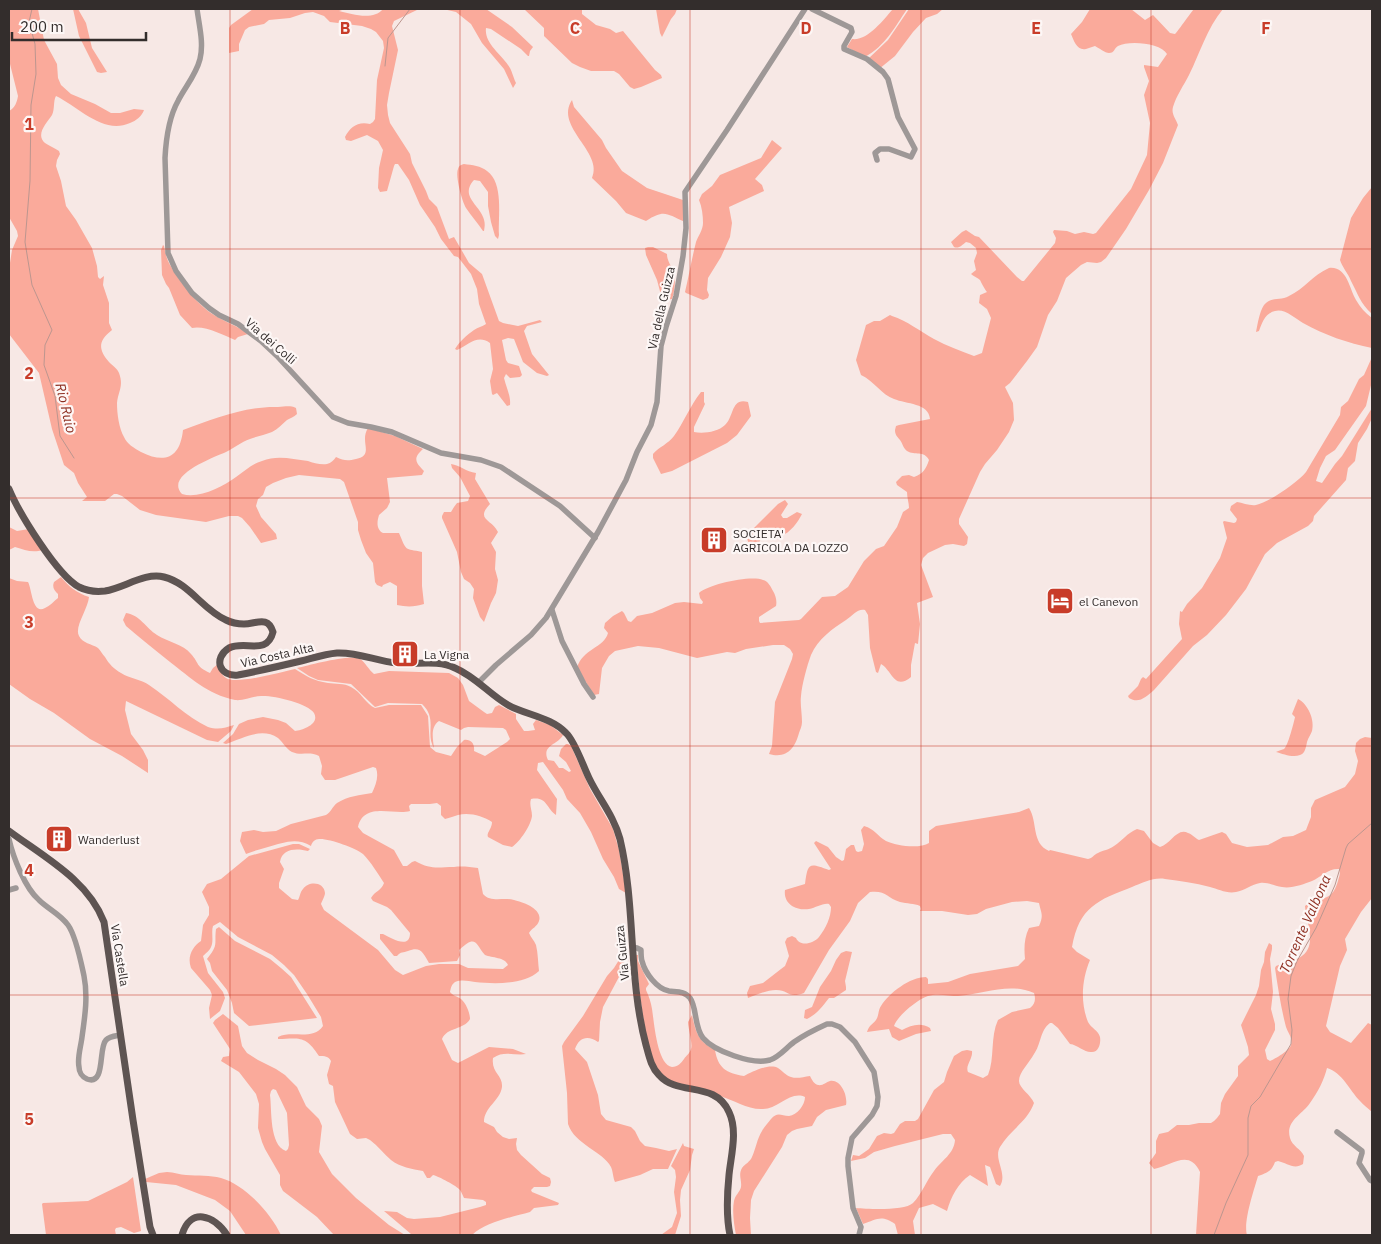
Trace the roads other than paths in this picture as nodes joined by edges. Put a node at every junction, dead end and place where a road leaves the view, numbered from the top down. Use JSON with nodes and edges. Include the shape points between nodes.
{"nodes":[{"id":1,"x":197,"y":9,"type":"edge"},
{"id":2,"x":805,"y":9,"type":"edge"},
{"id":3,"x":812,"y":9,"type":"edge"},
{"id":4,"x":877,"y":160,"type":"dead end"},
{"id":5,"x":9,"y":489,"type":"edge"},
{"id":6,"x":595,"y":538,"type":"junction"},
{"id":7,"x":552,"y":610,"type":"junction"},
{"id":8,"x":479,"y":682,"type":"junction"},
{"id":9,"x":593,"y":697,"type":"dead end"},
{"id":10,"x":9,"y":831,"type":"edge"},
{"id":11,"x":9,"y":839,"type":"edge"},
{"id":12,"x":16,"y":888,"type":"dead end"},
{"id":13,"x":9,"y":890,"type":"edge"},
{"id":14,"x":632,"y":947,"type":"junction"},
{"id":15,"x":121,"y":1035,"type":"junction"},
{"id":16,"x":1337,"y":1132,"type":"dead end"},
{"id":17,"x":1372,"y":1181,"type":"edge"},
{"id":18,"x":153,"y":1235,"type":"edge"},
{"id":19,"x":182,"y":1235,"type":"edge"},
{"id":20,"x":227,"y":1235,"type":"edge"},
{"id":21,"x":730,"y":1235,"type":"edge"},
{"id":22,"x":859,"y":1235,"type":"edge"}],
"edges":[{"from":1,"to":6,"type":"street","name":"Via dei Colli","via":[[202,49],[200,59],[175,106],[166,144],[168,253],[176,271],[209,308],[238,324],[277,356],[333,417],[392,432],[441,453],[475,458],[501,467],[560,506]]},
{"from":2,"to":6,"type":"street","name":"Via della Guizza","via":[[685,192],[683,256],[676,296],[661,346],[659,394],[654,416],[626,480]]},
{"from":3,"to":4,"type":"street","via":[[851,28],[844,49],[867,59],[888,80],[898,117],[915,149],[911,156],[880,149],[875,153]]},
{"from":5,"to":8,"type":"main road","name":"Via Costa Alta","via":[[30,527],[62,573],[78,587],[105,591],[148,577],[162,576],[178,582],[227,620],[238,624],[258,621],[268,624],[273,632],[266,644],[236,646],[222,655],[220,665],[227,674],[238,675],[335,653],[348,653],[390,663],[442,664],[458,669]]},
{"from":6,"to":7,"type":"street","name":"Via della Guizza"},
{"from":7,"to":8,"type":"street","name":"Via della Guizza","via":[[531,636]]},
{"from":7,"to":9,"type":"street","via":[[562,641]]},
{"from":8,"to":14,"type":"main road","name":"Via Guizza","via":[[509,706],[546,720],[567,733],[617,828],[625,866]]},
{"from":10,"to":15,"type":"main road","name":"Via Castella","via":[[73,879],[99,910],[106,929]]},
{"from":11,"to":15,"type":"street","via":[[27,887],[64,920],[73,933],[85,989],[86,1013],[78,1064],[84,1078],[96,1078],[105,1041]]},
{"from":12,"to":13,"type":"street"},
{"from":14,"to":21,"type":"main road","name":"Via Guizza","via":[[645,1043],[654,1068],[659,1076],[672,1084],[703,1090],[720,1098],[732,1118],[734,1128],[727,1217]]},
{"from":14,"to":22,"type":"street","via":[[641,950],[643,964],[656,985],[664,990],[683,993],[691,999],[702,1036],[728,1054],[771,1060],[795,1041],[827,1024],[836,1025],[850,1036],[874,1072],[878,1097],[872,1115],[852,1138],[848,1158],[853,1208],[861,1226]]},
{"from":15,"to":18,"type":"main road","name":"Via Castella"},
{"from":16,"to":17,"type":"street","via":[[1362,1150],[1359,1163]]},
{"from":19,"to":20,"type":"main road","via":[[190,1220],[204,1217],[213,1220]]}]}
